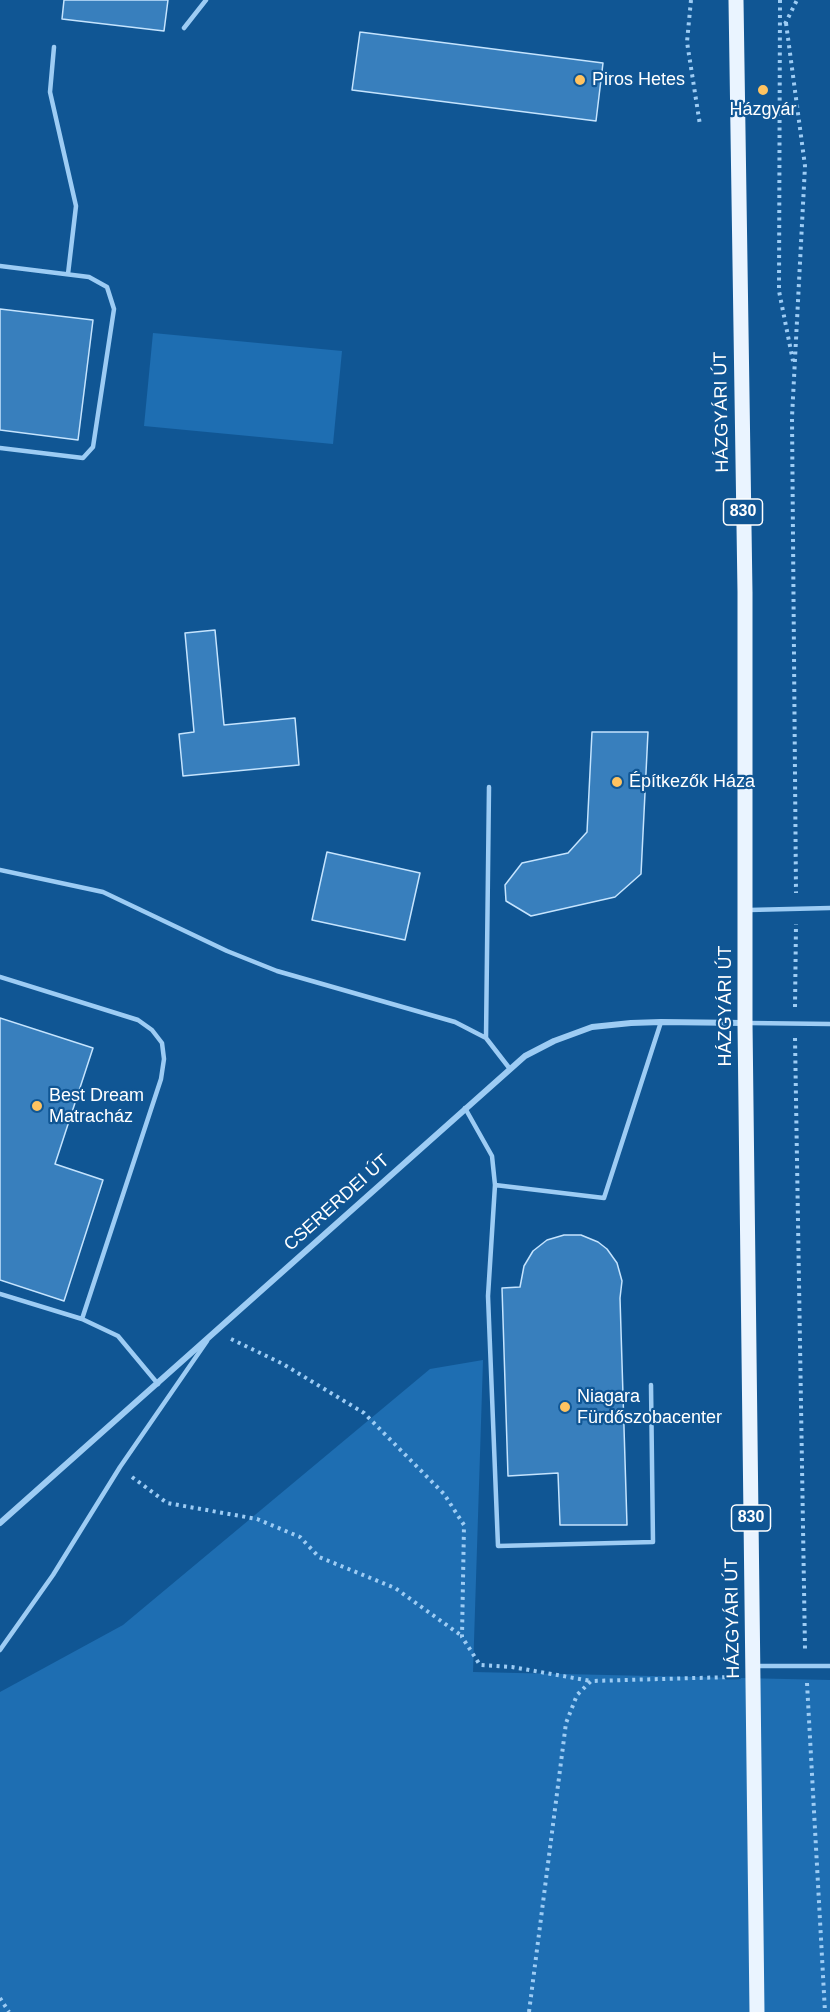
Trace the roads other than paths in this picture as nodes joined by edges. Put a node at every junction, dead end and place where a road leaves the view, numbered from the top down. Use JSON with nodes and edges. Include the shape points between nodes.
{"nodes":[{"id":1,"x":206,"y":0,"type":"edge"},
{"id":2,"x":736,"y":0,"type":"edge"},
{"id":3,"x":184,"y":28,"type":"dead end"},
{"id":4,"x":54,"y":47,"type":"dead end"},
{"id":5,"x":0,"y":266,"type":"edge"},
{"id":6,"x":68,"y":274,"type":"junction"},
{"id":7,"x":0,"y":448,"type":"edge"},
{"id":8,"x":489,"y":787,"type":"dead end"},
{"id":9,"x":0,"y":870,"type":"edge"},
{"id":10,"x":830,"y":908,"type":"edge"},
{"id":11,"x":745,"y":910,"type":"junction"},
{"id":12,"x":0,"y":976,"type":"edge"},
{"id":13,"x":661,"y":1022,"type":"junction"},
{"id":14,"x":745,"y":1023,"type":"junction"},
{"id":15,"x":830,"y":1024,"type":"edge"},
{"id":16,"x":486,"y":1038,"type":"junction"},
{"id":17,"x":510,"y":1069,"type":"junction"},
{"id":18,"x":465,"y":1108,"type":"junction"},
{"id":19,"x":495,"y":1185,"type":"junction"},
{"id":20,"x":0,"y":1294,"type":"edge"},
{"id":21,"x":82,"y":1319,"type":"junction"},
{"id":22,"x":214,"y":1331,"type":"junction"},
{"id":23,"x":158,"y":1384,"type":"junction"},
{"id":24,"x":651,"y":1385,"type":"dead end"},
{"id":25,"x":0,"y":1523,"type":"edge"},
{"id":26,"x":0,"y":1650,"type":"edge"},
{"id":27,"x":830,"y":1666,"type":"edge"},
{"id":28,"x":753,"y":1671,"type":"junction"},
{"id":29,"x":757,"y":2012,"type":"edge"}],
"edges":[{"from":1,"to":3,"type":"lane"},
{"from":2,"to":11,"type":"main road","name":"HÁZGYÁRI ÚT","number":"830","via":[[745,592]]},
{"from":4,"to":6,"type":"lane","via":[[50,92],[76,206]]},
{"from":5,"to":6,"type":"lane"},
{"from":6,"to":7,"type":"lane","via":[[89,277],[107,287],[114,309],[93,447],[83,458]]},
{"from":8,"to":16,"type":"lane"},
{"from":9,"to":16,"type":"lane","via":[[103,892],[277,971],[455,1022]]},
{"from":10,"to":11,"type":"lane"},
{"from":11,"to":14,"type":"main road","name":"HÁZGYÁRI ÚT","number":"830"},
{"from":12,"to":21,"type":"lane","via":[[138,1020],[162,1043],[161,1079]]},
{"from":13,"to":14,"type":"street","name":"CSERERDEI ÚT"},
{"from":13,"to":17,"type":"street","name":"CSERERDEI ÚT","via":[[592,1027],[554,1041]]},
{"from":13,"to":19,"type":"lane","via":[[604,1198]]},
{"from":14,"to":15,"type":"lane"},
{"from":14,"to":28,"type":"main road","name":"HÁZGYÁRI ÚT","number":"830"},
{"from":16,"to":17,"type":"lane"},
{"from":17,"to":18,"type":"street","name":"CSERERDEI ÚT"},
{"from":18,"to":19,"type":"lane","via":[[492,1155]]},
{"from":18,"to":22,"type":"street","name":"CSERERDEI ÚT"},
{"from":19,"to":24,"type":"lane","via":[[488,1296],[498,1546],[652,1542]]},
{"from":20,"to":21,"type":"lane"},
{"from":21,"to":23,"type":"lane","via":[[118,1336]]},
{"from":22,"to":23,"type":"street","name":"CSERERDEI ÚT"},
{"from":22,"to":26,"type":"lane"},
{"from":23,"to":25,"type":"street","name":"CSERERDEI ÚT"},
{"from":27,"to":28,"type":"lane"},
{"from":28,"to":29,"type":"main road","name":"HÁZGYÁRI ÚT","number":"830"}]}
